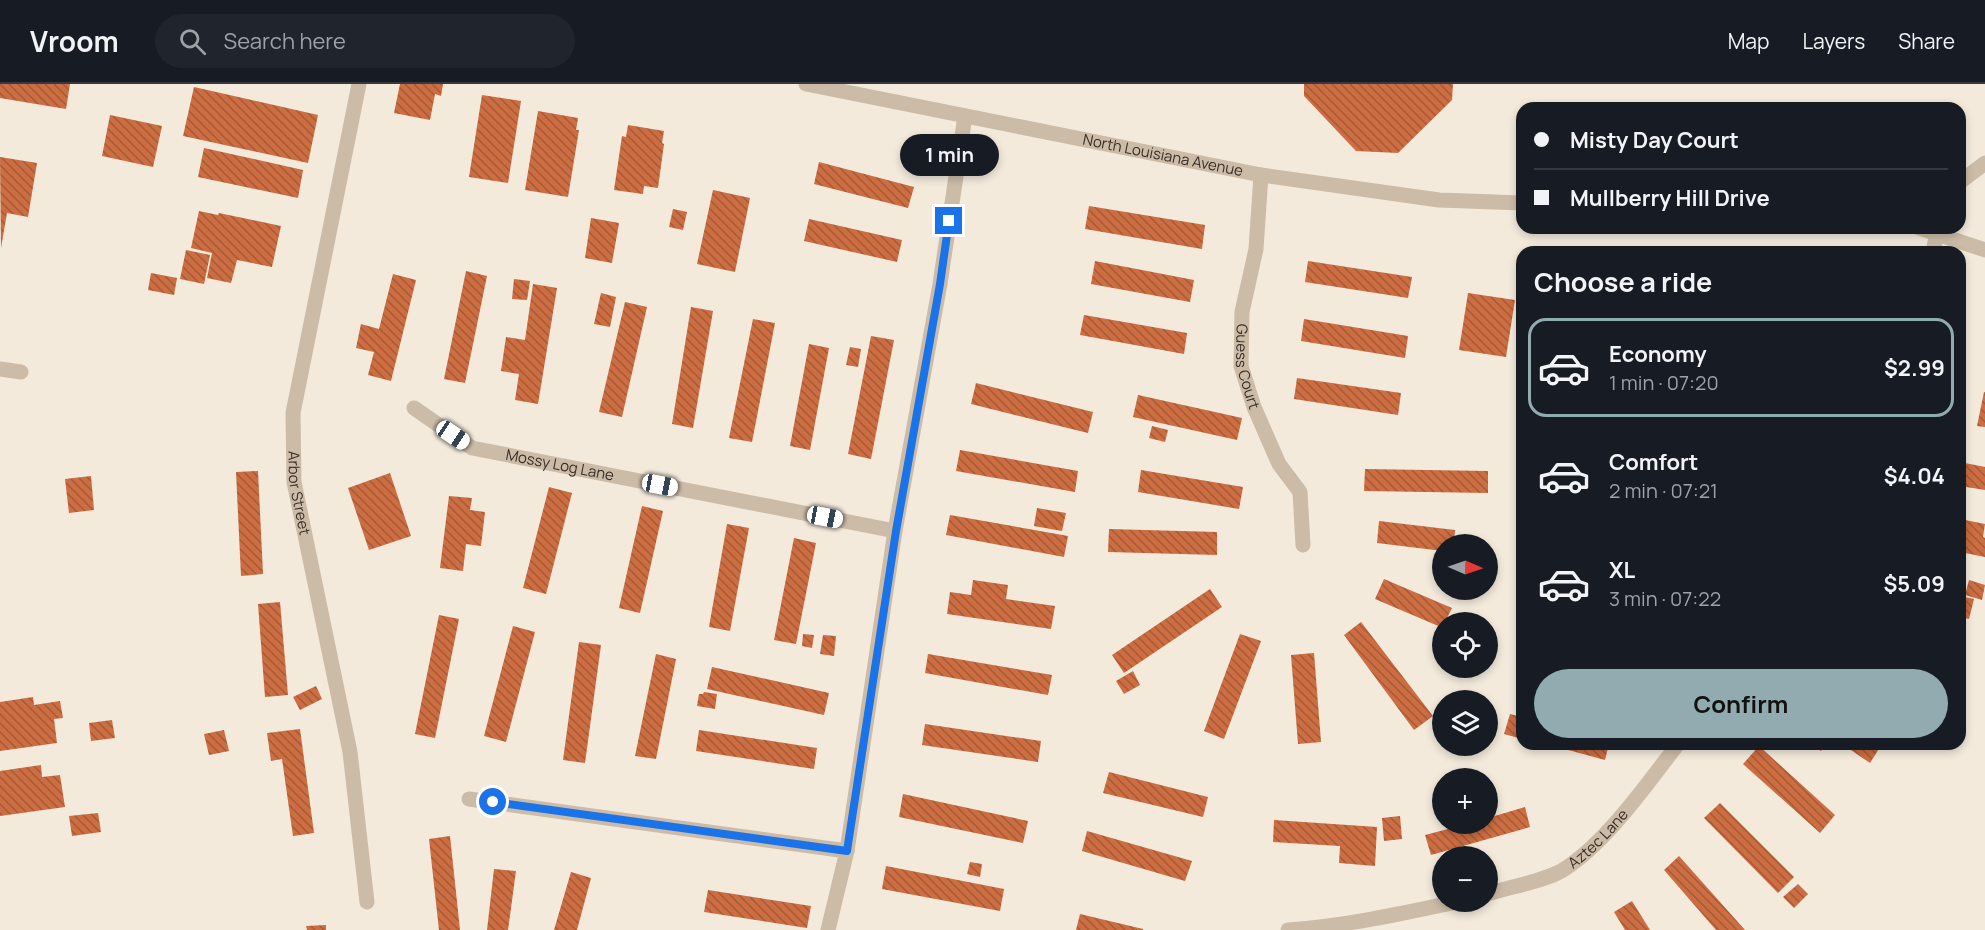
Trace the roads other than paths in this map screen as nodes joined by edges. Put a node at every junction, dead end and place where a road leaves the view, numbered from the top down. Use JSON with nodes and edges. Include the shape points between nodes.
{"nodes":[{"id":1,"x":359,"y":84,"type":"edge"},
{"id":2,"x":806,"y":84,"type":"edge"},
{"id":3,"x":965,"y":116,"type":"junction"},
{"id":4,"x":1985,"y":163,"type":"edge"},
{"id":5,"x":1261,"y":175,"type":"junction"},
{"id":6,"x":1966,"y":177,"type":"edge"},
{"id":7,"x":1516,"y":203,"type":"edge"},
{"id":8,"x":1947,"y":234,"type":"edge"},
{"id":9,"x":1985,"y":250,"type":"edge"},
{"id":10,"x":0,"y":369,"type":"edge"},
{"id":11,"x":21,"y":372,"type":"dead end"},
{"id":12,"x":414,"y":408,"type":"dead end"},
{"id":13,"x":896,"y":531,"type":"junction"},
{"id":14,"x":1302,"y":545,"type":"dead end"},
{"id":15,"x":1673,"y":750,"type":"edge"},
{"id":16,"x":469,"y":799,"type":"dead end"},
{"id":17,"x":847,"y":851,"type":"junction"},
{"id":18,"x":1498,"y":891,"type":"edge"},
{"id":19,"x":367,"y":902,"type":"dead end"},
{"id":20,"x":1432,"y":907,"type":"edge"},
{"id":21,"x":828,"y":930,"type":"edge"},
{"id":22,"x":1288,"y":930,"type":"edge"}],
"edges":[{"from":1,"to":19,"type":"street","name":"Arbor Street","via":[[293,413],[294,482],[350,753]]},
{"from":2,"to":3,"type":"street","name":"North Louisiana Avenue"},
{"from":3,"to":5,"type":"street","name":"North Louisiana Avenue"},
{"from":3,"to":13,"type":"street"},
{"from":4,"to":6,"type":"street"},
{"from":5,"to":7,"type":"street","name":"North Louisiana Avenue","via":[[1439,200]]},
{"from":5,"to":14,"type":"street","name":"Guess Court","via":[[1256,249],[1242,312],[1241,366],[1279,464],[1300,492]]},
{"from":8,"to":9,"type":"street"},
{"from":10,"to":11,"type":"street"},
{"from":12,"to":13,"type":"street","name":"Mossy Log Lane","via":[[472,448]]},
{"from":13,"to":17,"type":"street"},
{"from":15,"to":18,"type":"street","name":"Aztec Lane","via":[[1619,818],[1575,861],[1562,871]]},
{"from":16,"to":17,"type":"street"},
{"from":17,"to":21,"type":"street"},
{"from":20,"to":22,"type":"street"}]}
